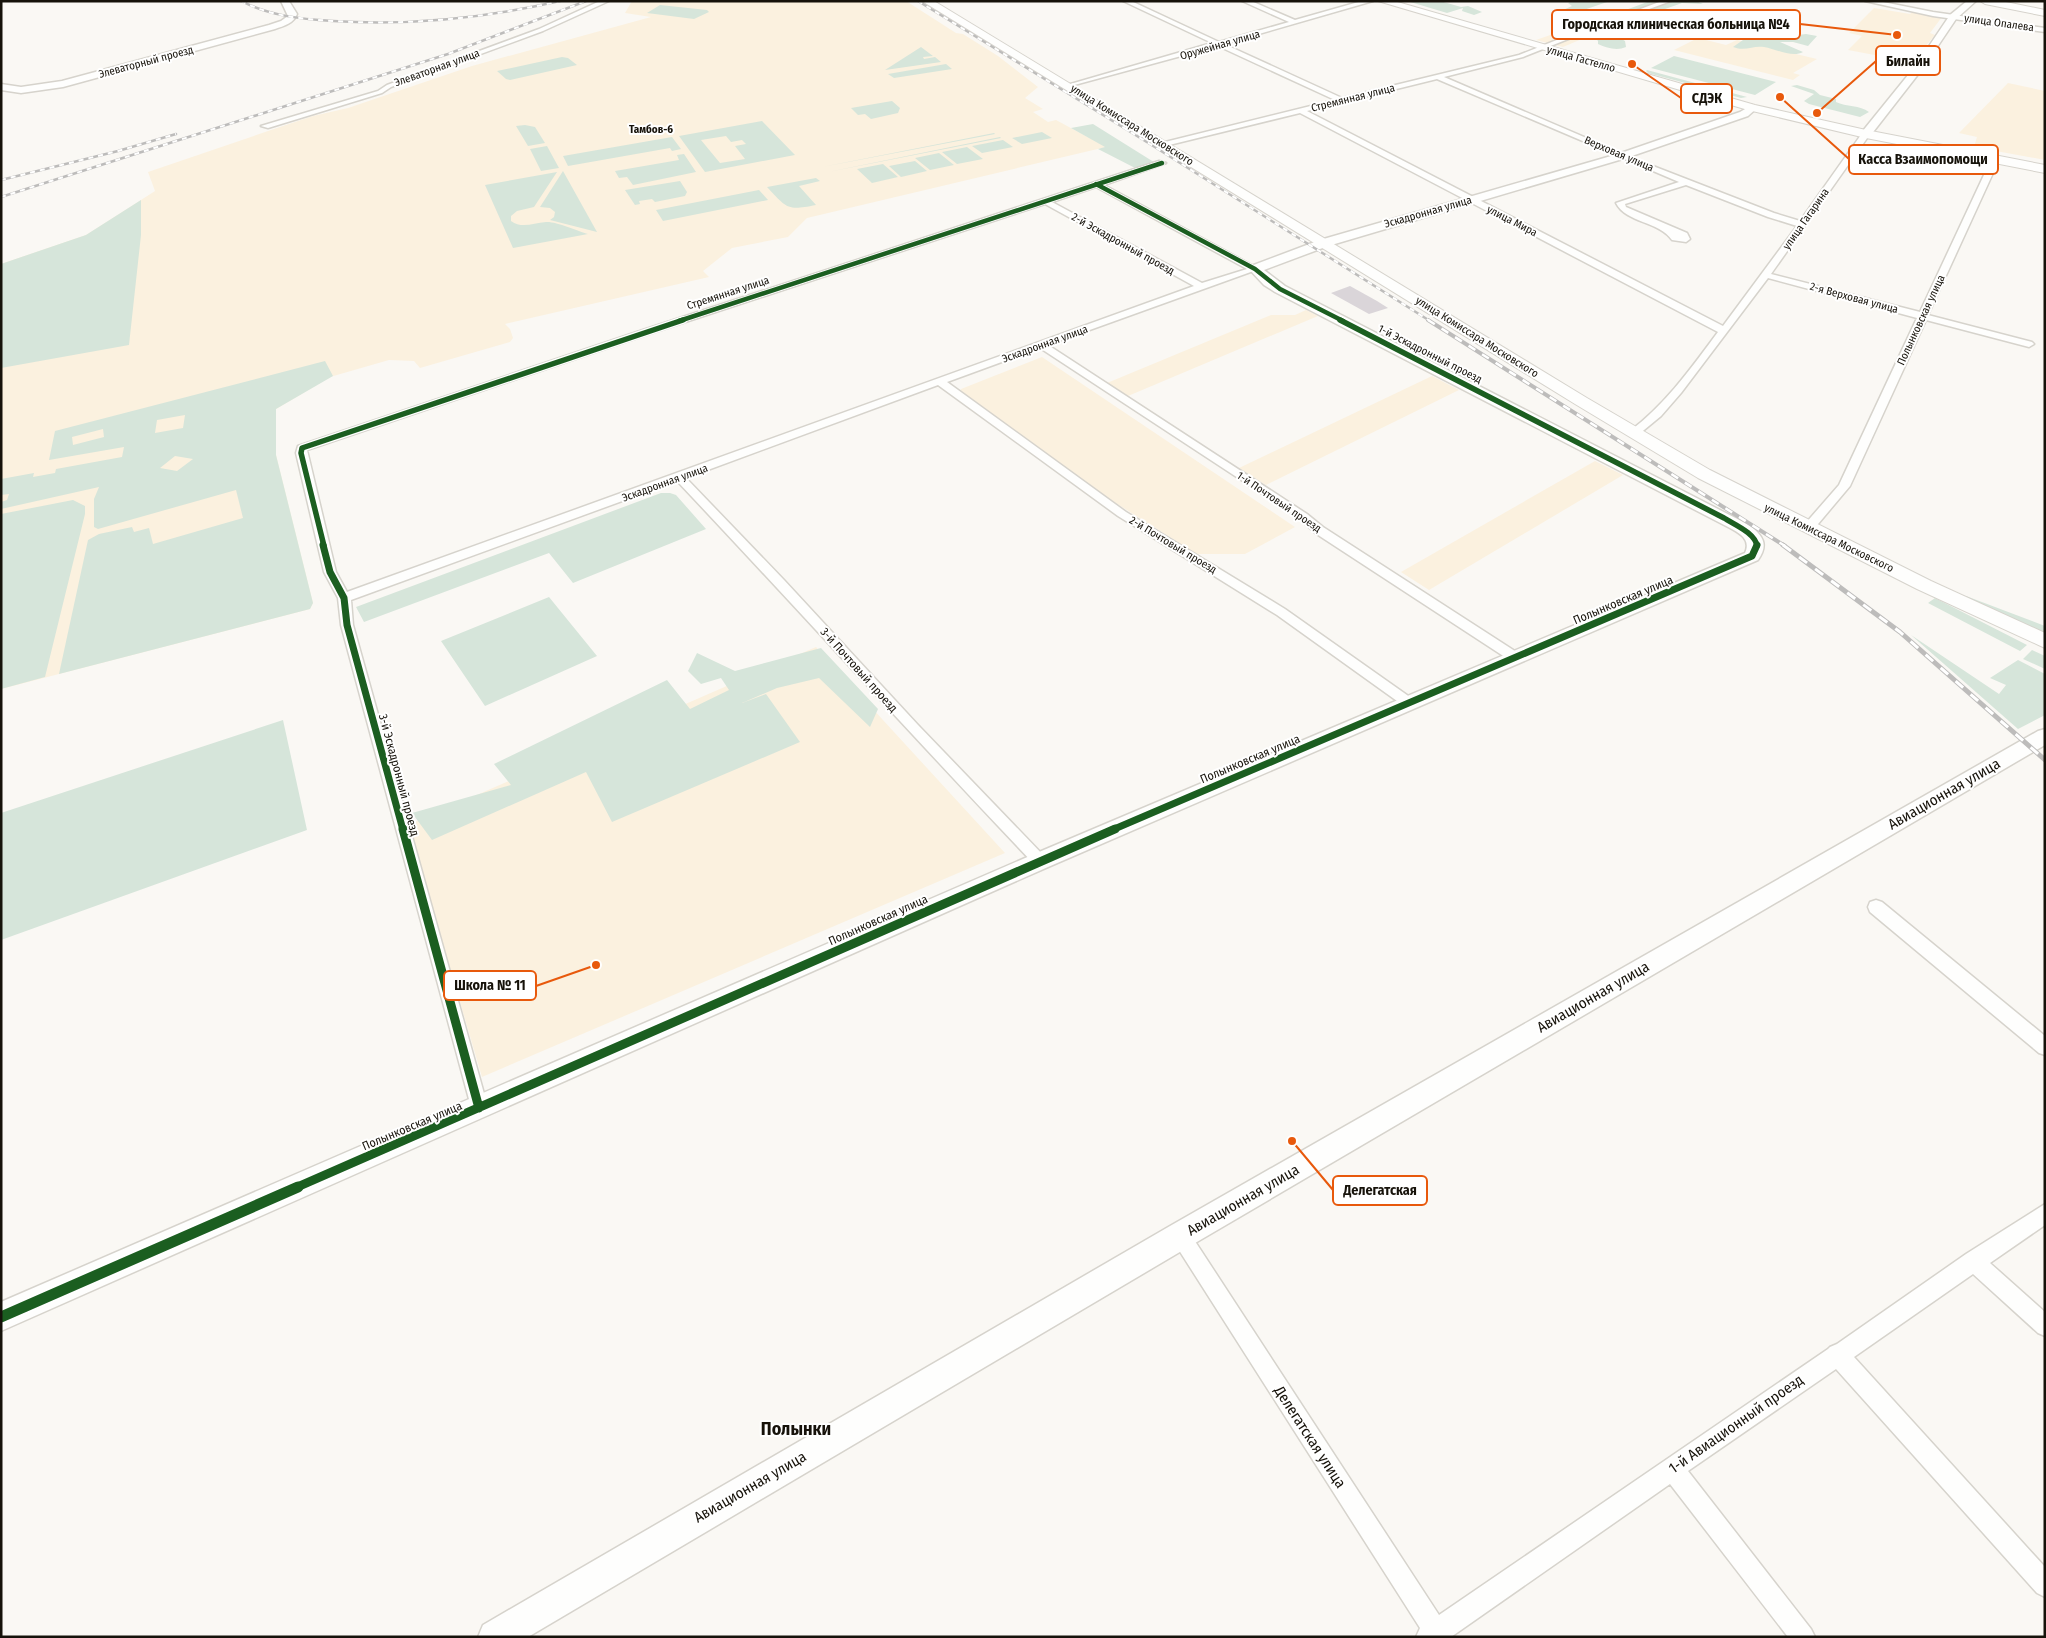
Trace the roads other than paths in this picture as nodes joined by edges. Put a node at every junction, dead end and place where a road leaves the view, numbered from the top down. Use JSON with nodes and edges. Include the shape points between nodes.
{"nodes":[{"id":1,"x":285,"y":1,"type":"edge"},
{"id":2,"x":606,"y":1,"type":"edge"},
{"id":3,"x":927,"y":1,"type":"edge"},
{"id":4,"x":1126,"y":1,"type":"edge"},
{"id":5,"x":1245,"y":1,"type":"edge"},
{"id":6,"x":1370,"y":1,"type":"edge"},
{"id":7,"x":1383,"y":1,"type":"edge"},
{"id":8,"x":1668,"y":1,"type":"edge"},
{"id":9,"x":1868,"y":1,"type":"edge"},
{"id":10,"x":1972,"y":1,"type":"edge"},
{"id":11,"x":1986,"y":1,"type":"edge"},
{"id":12,"x":2045,"y":13,"type":"edge"},
{"id":13,"x":1953,"y":17,"type":"junction"},
{"id":14,"x":1296,"y":23,"type":"junction"},
{"id":15,"x":1598,"y":26,"type":"dead end"},
{"id":16,"x":1589,"y":29,"type":"dead end"},
{"id":17,"x":2045,"y":30,"type":"edge"},
{"id":18,"x":1220,"y":45,"type":"junction"},
{"id":19,"x":1542,"y":48,"type":"junction"},
{"id":20,"x":1438,"y":77,"type":"junction"},
{"id":21,"x":1069,"y":86,"type":"junction"},
{"id":22,"x":1,"y":87,"type":"edge"},
{"id":23,"x":1342,"y":101,"type":"junction"},
{"id":24,"x":1752,"y":108,"type":"junction"},
{"id":25,"x":1301,"y":111,"type":"junction"},
{"id":26,"x":265,"y":126,"type":"dead end"},
{"id":27,"x":1866,"y":134,"type":"junction"},
{"id":28,"x":1164,"y":145,"type":"junction"},
{"id":29,"x":1622,"y":156,"type":"junction"},
{"id":30,"x":1996,"y":160,"type":"junction"},
{"id":31,"x":1162,"y":163,"type":"dead end"},
{"id":32,"x":2045,"y":169,"type":"edge"},
{"id":33,"x":1687,"y":182,"type":"junction"},
{"id":34,"x":1096,"y":184,"type":"junction"},
{"id":35,"x":1470,"y":199,"type":"junction"},
{"id":36,"x":1045,"y":201,"type":"junction"},
{"id":37,"x":1803,"y":225,"type":"junction"},
{"id":38,"x":1670,"y":230,"type":"dead end"},
{"id":39,"x":1324,"y":243,"type":"junction"},
{"id":40,"x":1255,"y":269,"type":"junction"},
{"id":41,"x":1766,"y":275,"type":"junction"},
{"id":42,"x":1201,"y":286,"type":"junction"},
{"id":43,"x":1923,"y":317,"type":"junction"},
{"id":44,"x":1724,"y":331,"type":"junction"},
{"id":45,"x":2029,"y":344,"type":"dead end"},
{"id":46,"x":1042,"y":345,"type":"junction"},
{"id":47,"x":940,"y":382,"type":"junction"},
{"id":48,"x":1634,"y":433,"type":"junction"},
{"id":49,"x":302,"y":448,"type":"joint"},
{"id":50,"x":680,"y":478,"type":"junction"},
{"id":51,"x":1809,"y":527,"type":"junction"},
{"id":52,"x":1756,"y":541,"type":"joint"},
{"id":53,"x":344,"y":598,"type":"junction"},
{"id":54,"x":2045,"y":641,"type":"edge"},
{"id":55,"x":1516,"y":658,"type":"junction"},
{"id":56,"x":1409,"y":703,"type":"junction"},
{"id":57,"x":2045,"y":736,"type":"edge"},
{"id":58,"x":1040,"y":861,"type":"junction"},
{"id":59,"x":1876,"y":907,"type":"dead end"},
{"id":60,"x":2045,"y":1047,"type":"edge"},
{"id":61,"x":479,"y":1108,"type":"junction"},
{"id":62,"x":2045,"y":1213,"type":"edge"},
{"id":63,"x":1180,"y":1236,"type":"junction"},
{"id":64,"x":1973,"y":1261,"type":"junction"},
{"id":65,"x":1,"y":1317,"type":"edge"},
{"id":66,"x":2045,"y":1326,"type":"edge"},
{"id":67,"x":1837,"y":1354,"type":"junction"},
{"id":68,"x":1672,"y":1468,"type":"junction"},
{"id":69,"x":2045,"y":1586,"type":"edge"},
{"id":70,"x":1434,"y":1635,"type":"edge"},
{"id":71,"x":495,"y":1637,"type":"edge"},
{"id":72,"x":1803,"y":1637,"type":"edge"}],
"edges":[{"from":1,"to":22,"type":"street","name":"Элеваторный проезд","via":[[293,15],[264,29],[63,84],[21,90]]},
{"from":2,"to":26,"type":"street","name":"Элеваторная улица","via":[[541,30],[380,92]]},
{"from":3,"to":21,"type":"main road","name":"улица Комиссара Московского"},
{"from":4,"to":18,"type":"street"},
{"from":5,"to":14,"type":"street"},
{"from":6,"to":14,"type":"street","name":"Оружейная улица"},
{"from":7,"to":19,"type":"main road","name":"улица Гастелло"},
{"from":8,"to":15,"type":"street"},
{"from":9,"to":13,"type":"street","name":"улица Опалева"},
{"from":10,"to":13,"type":"street","name":"улица Гагарина"},
{"from":11,"to":12,"type":"main road"},
{"from":13,"to":17,"type":"street","name":"улица Опалева"},
{"from":13,"to":27,"type":"street","name":"улица Гагарина","via":[[1928,55]]},
{"from":14,"to":18,"type":"street","name":"Оружейная улица"},
{"from":16,"to":19,"type":"street","name":"Стремянная улица"},
{"from":18,"to":21,"type":"street","name":"Оружейная улица"},
{"from":18,"to":23,"type":"street"},
{"from":19,"to":20,"type":"street","name":"Стремянная улица"},
{"from":19,"to":24,"type":"main road","name":"улица Гастелло"},
{"from":20,"to":23,"type":"street","name":"Стремянная улица"},
{"from":20,"to":29,"type":"street","name":"Верховая улица"},
{"from":21,"to":28,"type":"main road","name":"улица Комиссара Московского"},
{"from":23,"to":25,"type":"street","name":"Стремянная улица"},
{"from":24,"to":27,"type":"main road","name":"улица Гастелло"},
{"from":24,"to":29,"type":"street","name":"Эскадронная улица","via":[[1744,114]]},
{"from":25,"to":28,"type":"street","name":"Стремянная улица"},
{"from":25,"to":35,"type":"street","name":"улица Мира"},
{"from":27,"to":30,"type":"main road","name":"улица Гастелло"},
{"from":27,"to":37,"type":"street","name":"улица Гагарина"},
{"from":28,"to":39,"type":"main road","name":"улица Комиссара Московского"},
{"from":29,"to":33,"type":"street","name":"Верховая улица"},
{"from":29,"to":35,"type":"street","name":"Эскадронная улица"},
{"from":30,"to":32,"type":"main road","name":"улица Гастелло"},
{"from":30,"to":43,"type":"street","name":"Полынковская улица"},
{"from":31,"to":34,"type":"street","name":"Стремянная улица"},
{"from":33,"to":37,"type":"street","name":"Верховая улица"},
{"from":33,"to":38,"type":"street","via":[[1620,204],[1623,209]]},
{"from":34,"to":36,"type":"street","name":"Стремянная улица"},
{"from":34,"to":40,"type":"street","name":"1-й Эскадронный проезд"},
{"from":35,"to":39,"type":"street","name":"Эскадронная улица"},
{"from":35,"to":44,"type":"street","name":"улица Мира"},
{"from":36,"to":42,"type":"street","name":"2-й Эскадронный проезд"},
{"from":36,"to":49,"type":"street","name":"Стремянная улица"},
{"from":37,"to":41,"type":"street","name":"улица Гагарина"},
{"from":39,"to":40,"type":"street","name":"Эскадронная улица"},
{"from":39,"to":48,"type":"main road","name":"улица Комиссара Московского"},
{"from":40,"to":42,"type":"street","name":"Эскадронная улица"},
{"from":40,"to":52,"type":"street","name":"1-й Эскадронный проезд","via":[[1280,289],[1724,518]]},
{"from":41,"to":43,"type":"street","name":"2-я Верховая улица"},
{"from":41,"to":44,"type":"street","name":"улица Гагарина"},
{"from":42,"to":46,"type":"street","name":"Эскадронная улица"},
{"from":43,"to":45,"type":"street","name":"2-я Верховая улица"},
{"from":43,"to":51,"type":"street","name":"Полынковская улица","via":[[1844,486]]},
{"from":44,"to":48,"type":"street","name":"улица Гагарина","via":[[1680,387],[1648,423]]},
{"from":46,"to":47,"type":"street","name":"Эскадронная улица"},
{"from":46,"to":55,"type":"street","name":"1-й Почтовый проезд"},
{"from":47,"to":50,"type":"street","name":"Эскадронная улица"},
{"from":47,"to":56,"type":"street","name":"2-й Почтовый проезд","via":[[1122,514],[1281,612]]},
{"from":48,"to":51,"type":"main road","name":"улица Комиссара Московского","via":[[1713,479]]},
{"from":49,"to":53,"type":"street","name":"3-й Эскадронный проезд","via":[[330,572]]},
{"from":50,"to":53,"type":"street","name":"Эскадронная улица"},
{"from":50,"to":58,"type":"street","name":"3-й Почтовый проезд"},
{"from":51,"to":54,"type":"main road","name":"улица Комиссара Московского"},
{"from":52,"to":55,"type":"street","name":"Полынковская улица","via":[[1757,548],[1752,556]]},
{"from":53,"to":61,"type":"street","name":"3-й Эскадронный проезд","via":[[347,624]]},
{"from":55,"to":56,"type":"street","name":"Полынковская улица"},
{"from":56,"to":58,"type":"street","name":"Полынковская улица"},
{"from":57,"to":63,"type":"street","name":"Авиационная улица"},
{"from":58,"to":61,"type":"street","name":"Полынковская улица"},
{"from":59,"to":60,"type":"street"},
{"from":61,"to":65,"type":"street","name":"Полынковская улица"},
{"from":62,"to":64,"type":"street","name":"1-й Авиационный проезд"},
{"from":63,"to":70,"type":"street","name":"Делегатская улица"},
{"from":63,"to":71,"type":"street","name":"Авиационная улица"},
{"from":64,"to":66,"type":"street"},
{"from":64,"to":67,"type":"street","name":"1-й Авиационный проезд"},
{"from":67,"to":68,"type":"street","name":"1-й Авиационный проезд"},
{"from":67,"to":69,"type":"street"},
{"from":68,"to":70,"type":"street","name":"1-й Авиационный проезд"},
{"from":68,"to":72,"type":"street"}]}
